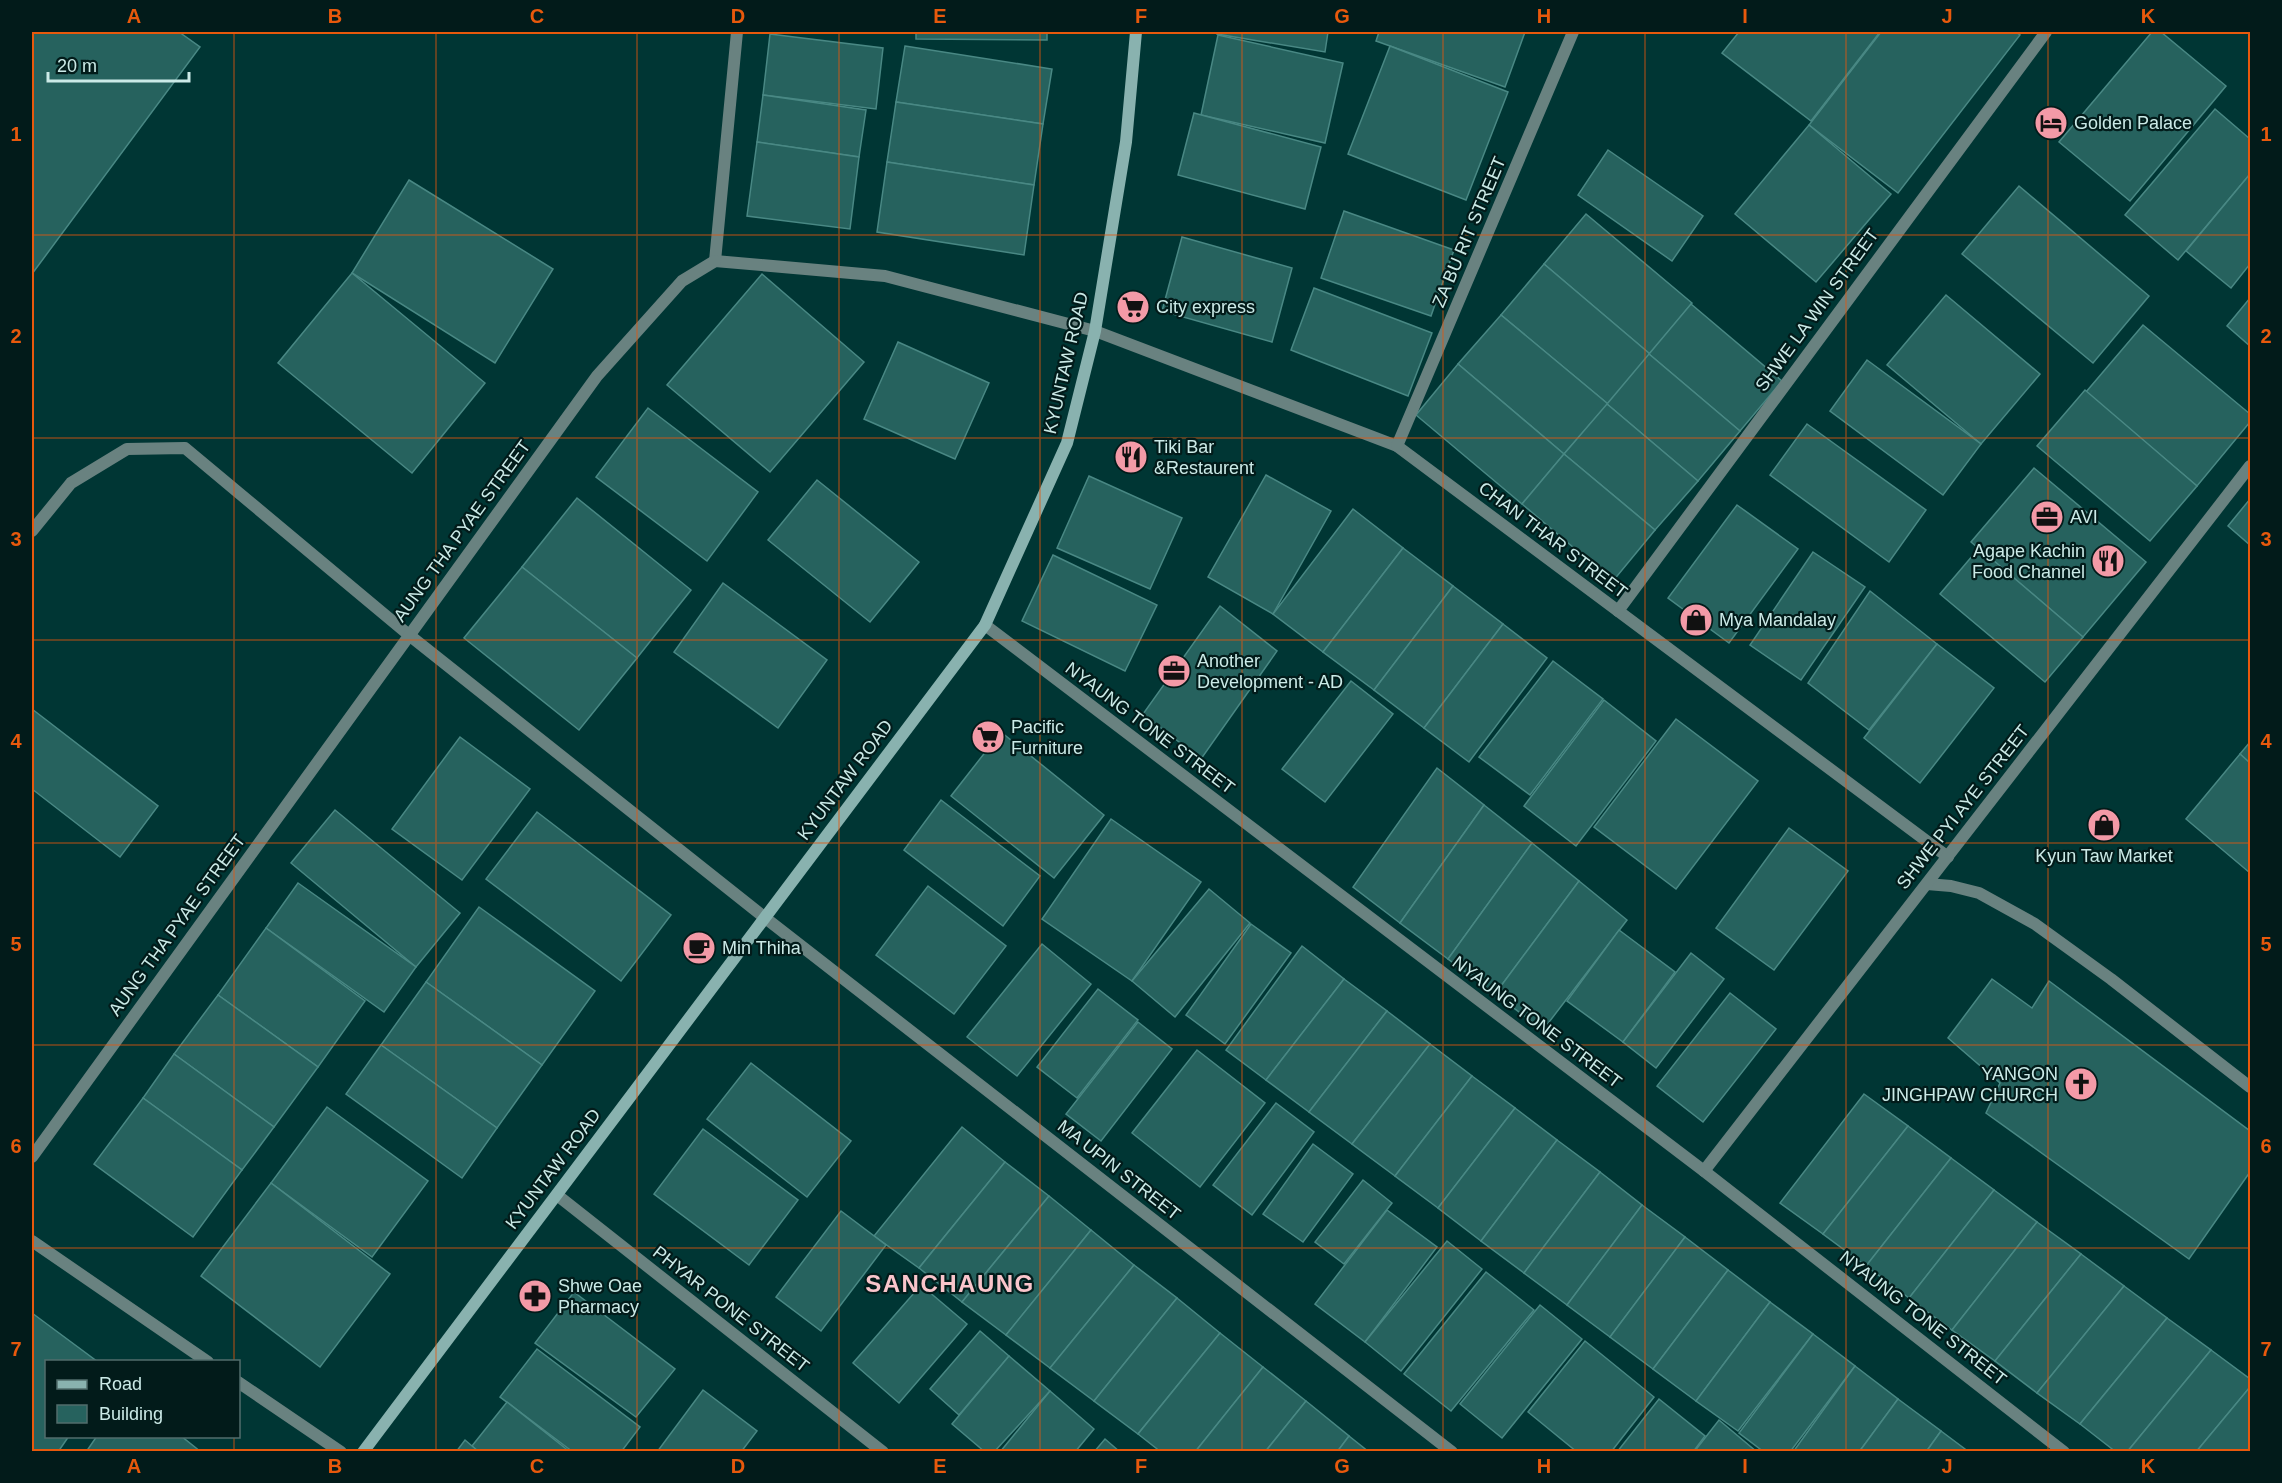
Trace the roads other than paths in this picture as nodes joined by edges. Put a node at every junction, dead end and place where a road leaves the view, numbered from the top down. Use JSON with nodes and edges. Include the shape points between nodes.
{"nodes":[{"id":1,"x":737,"y":32,"type":"edge"},
{"id":2,"x":1136,"y":32,"type":"edge"},
{"id":3,"x":1574,"y":32,"type":"edge"},
{"id":4,"x":2046,"y":32,"type":"edge"},
{"id":5,"x":715,"y":261,"type":"junction"},
{"id":6,"x":1095,"y":331,"type":"junction"},
{"id":7,"x":1397,"y":446,"type":"junction"},
{"id":8,"x":2250,"y":466,"type":"edge"},
{"id":9,"x":32,"y":531,"type":"edge"},
{"id":10,"x":1618,"y":610,"type":"junction"},
{"id":11,"x":985,"y":625,"type":"junction"},
{"id":12,"x":409,"y":634,"type":"junction"},
{"id":13,"x":1948,"y":856,"type":"junction"},
{"id":14,"x":1927,"y":884,"type":"junction"},
{"id":15,"x":764,"y":917,"type":"junction"},
{"id":16,"x":2250,"y":1087,"type":"edge"},
{"id":17,"x":32,"y":1157,"type":"edge"},
{"id":18,"x":1704,"y":1171,"type":"junction"},
{"id":19,"x":556,"y":1195,"type":"junction"},
{"id":20,"x":32,"y":1241,"type":"edge"},
{"id":21,"x":205,"y":1360,"type":"edge"},
{"id":22,"x":240,"y":1383,"type":"edge"},
{"id":23,"x":341,"y":1452,"type":"edge"},
{"id":24,"x":363,"y":1452,"type":"edge"},
{"id":25,"x":883,"y":1452,"type":"edge"},
{"id":26,"x":1452,"y":1452,"type":"edge"},
{"id":27,"x":2064,"y":1452,"type":"edge"}],
"edges":[{"from":1,"to":5,"type":"street"},
{"from":2,"to":6,"type":"street","name":"KYUNTAW ROAD","via":[[1126,142]]},
{"from":3,"to":7,"type":"street","name":"ZA BU RIT STREET"},
{"from":4,"to":10,"type":"street","name":"SHWE LA WIN STREET"},
{"from":5,"to":6,"type":"street","via":[[885,276]]},
{"from":5,"to":12,"type":"street","name":"AUNG THA PYAE STREET","via":[[682,280],[597,376]]},
{"from":6,"to":7,"type":"street","name":"CHAN THAR STREET"},
{"from":6,"to":11,"type":"street","name":"KYUNTAW ROAD","via":[[1067,443]]},
{"from":7,"to":10,"type":"street","name":"CHAN THAR STREET"},
{"from":8,"to":13,"type":"street","name":"SHWE PYI AYE STREET"},
{"from":9,"to":12,"type":"street","name":"MA UPIN STREET","via":[[71,483],[127,449],[185,448]]},
{"from":10,"to":13,"type":"street","name":"CHAN THAR STREET"},
{"from":11,"to":15,"type":"street","name":"KYUNTAW ROAD"},
{"from":11,"to":18,"type":"street","name":"NYAUNG TONE STREET"},
{"from":12,"to":15,"type":"street","name":"MA UPIN STREET"},
{"from":12,"to":17,"type":"street","name":"AUNG THA PYAE STREET"},
{"from":13,"to":14,"type":"street","name":"SHWE PYI AYE STREET"},
{"from":14,"to":16,"type":"street","via":[[1979,893],[2035,924]]},
{"from":14,"to":18,"type":"street","name":"SHWE PYI AYE STREET"},
{"from":15,"to":19,"type":"street","name":"KYUNTAW ROAD"},
{"from":15,"to":26,"type":"street","name":"MA UPIN STREET"},
{"from":18,"to":27,"type":"street","name":"NYAUNG TONE STREET"},
{"from":19,"to":24,"type":"street","name":"KYUNTAW ROAD"},
{"from":19,"to":25,"type":"street","name":"PHYAR PONE STREET"},
{"from":20,"to":21,"type":"street"},
{"from":22,"to":23,"type":"street"}]}
